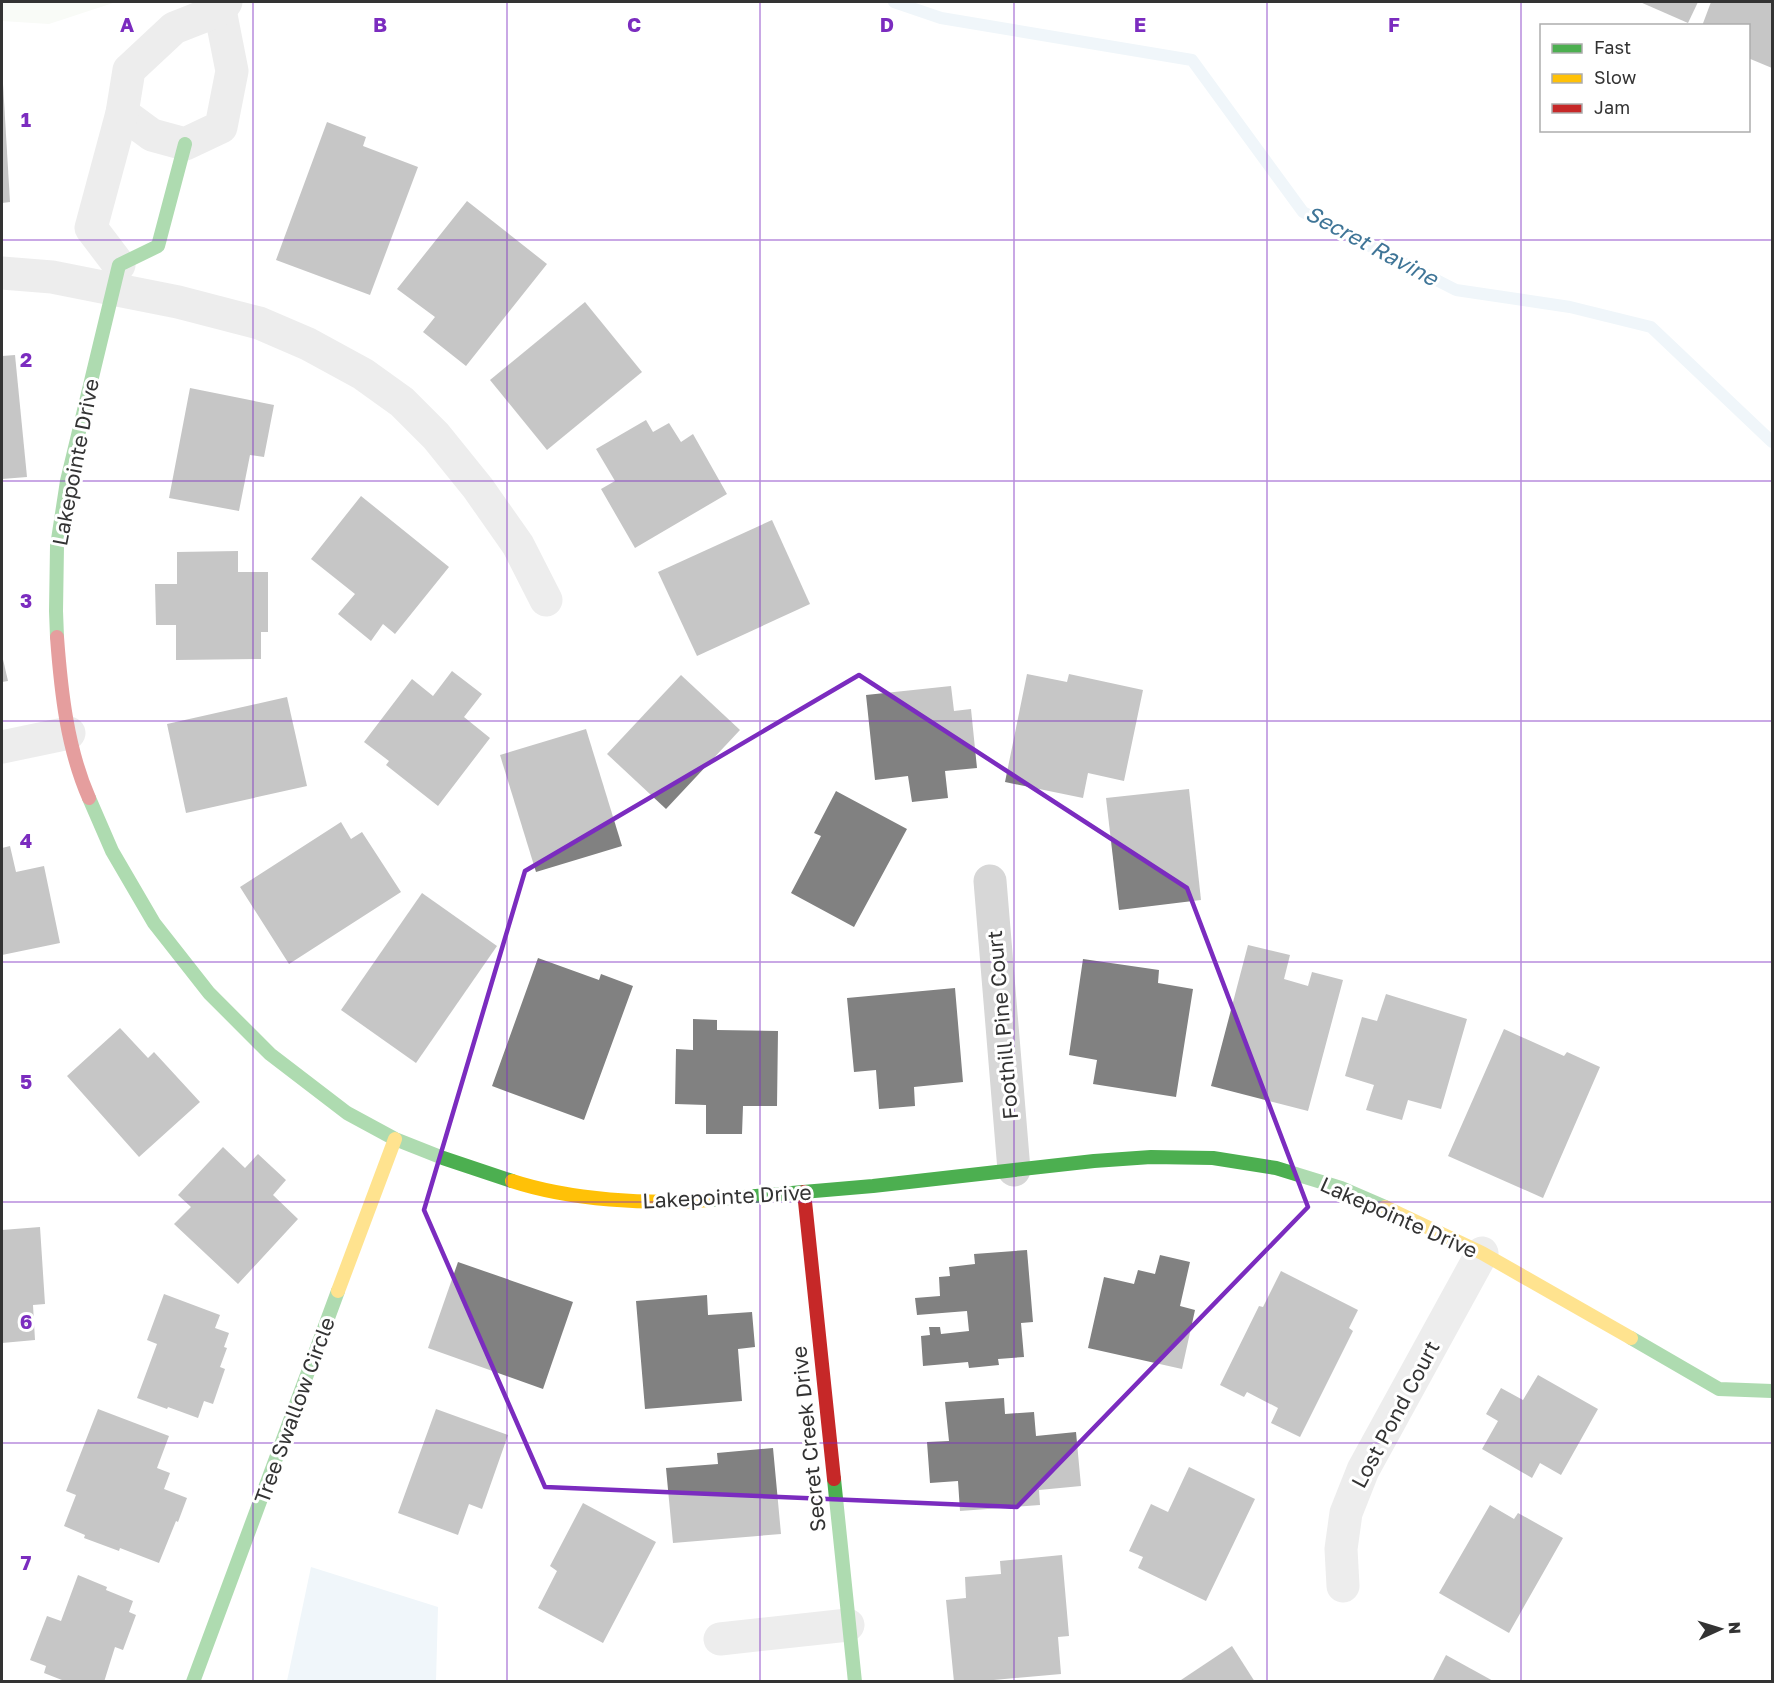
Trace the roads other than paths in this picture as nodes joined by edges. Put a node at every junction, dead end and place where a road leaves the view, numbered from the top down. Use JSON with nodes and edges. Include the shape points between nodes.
{"nodes":[{"id":1,"x":223,"y":6,"type":"edge"},
{"id":2,"x":122,"y":113,"type":"junction"},
{"id":3,"x":185,"y":144,"type":"junction"},
{"id":4,"x":2,"y":273,"type":"edge"},
{"id":5,"x":116,"y":277,"type":"junction"},
{"id":6,"x":546,"y":600,"type":"dead end"},
{"id":7,"x":69,"y":733,"type":"junction"},
{"id":8,"x":2,"y":747,"type":"edge"},
{"id":9,"x":990,"y":881,"type":"dead end"},
{"id":10,"x":395,"y":1139,"type":"junction"},
{"id":11,"x":1014,"y":1170,"type":"junction"},
{"id":12,"x":804,"y":1192,"type":"junction"},
{"id":13,"x":1482,"y":1253,"type":"junction"},
{"id":14,"x":1773,"y":1391,"type":"edge"},
{"id":15,"x":1343,"y":1586,"type":"dead end"},
{"id":16,"x":848,"y":1625,"type":"junction"},
{"id":17,"x":720,"y":1639,"type":"dead end"},
{"id":18,"x":193,"y":1682,"type":"edge"},
{"id":19,"x":855,"y":1682,"type":"edge"}],
"edges":[{"from":1,"to":2,"type":"street","via":[[174,28],[129,70]]},
{"from":1,"to":3,"type":"street","via":[[232,71],[220,127]]},
{"from":2,"to":3,"type":"street","via":[[152,135]]},
{"from":2,"to":5,"type":"street","via":[[91,228]]},
{"from":3,"to":5,"type":"street","via":[[158,246]]},
{"from":4,"to":5,"type":"street"},
{"from":5,"to":6,"type":"street","via":[[177,302],[259,323],[308,344],[363,374],[402,402],[478,488],[518,545]]},
{"from":5,"to":7,"type":"street","name":"Lakepointe Drive","via":[[67,481],[57,546],[60,682]]},
{"from":7,"to":8,"type":"street"},
{"from":7,"to":10,"type":"street","name":"Lakepointe Drive","via":[[82,783],[112,851],[154,923],[210,993],[270,1054],[347,1113]]},
{"from":9,"to":11,"type":"street","name":"Foothill Pine Court"},
{"from":10,"to":12,"type":"street","name":"Lakepointe Drive","via":[[518,1183],[565,1194],[675,1203]]},
{"from":10,"to":18,"type":"street","name":"Tree Swallow Circle"},
{"from":11,"to":12,"type":"street","name":"Lakepointe Drive"},
{"from":11,"to":13,"type":"street","name":"Lakepointe Drive","via":[[1151,1157],[1213,1158],[1276,1168],[1341,1188]]},
{"from":12,"to":16,"type":"street","name":"Secret Creek Drive"},
{"from":13,"to":14,"type":"street","name":"Lakepointe Drive","via":[[1719,1389]]},
{"from":13,"to":15,"type":"street","name":"Lost Pond Court","via":[[1363,1470],[1346,1513],[1341,1549]]},
{"from":16,"to":17,"type":"street"},
{"from":16,"to":19,"type":"street","name":"Secret Creek Drive"}]}
